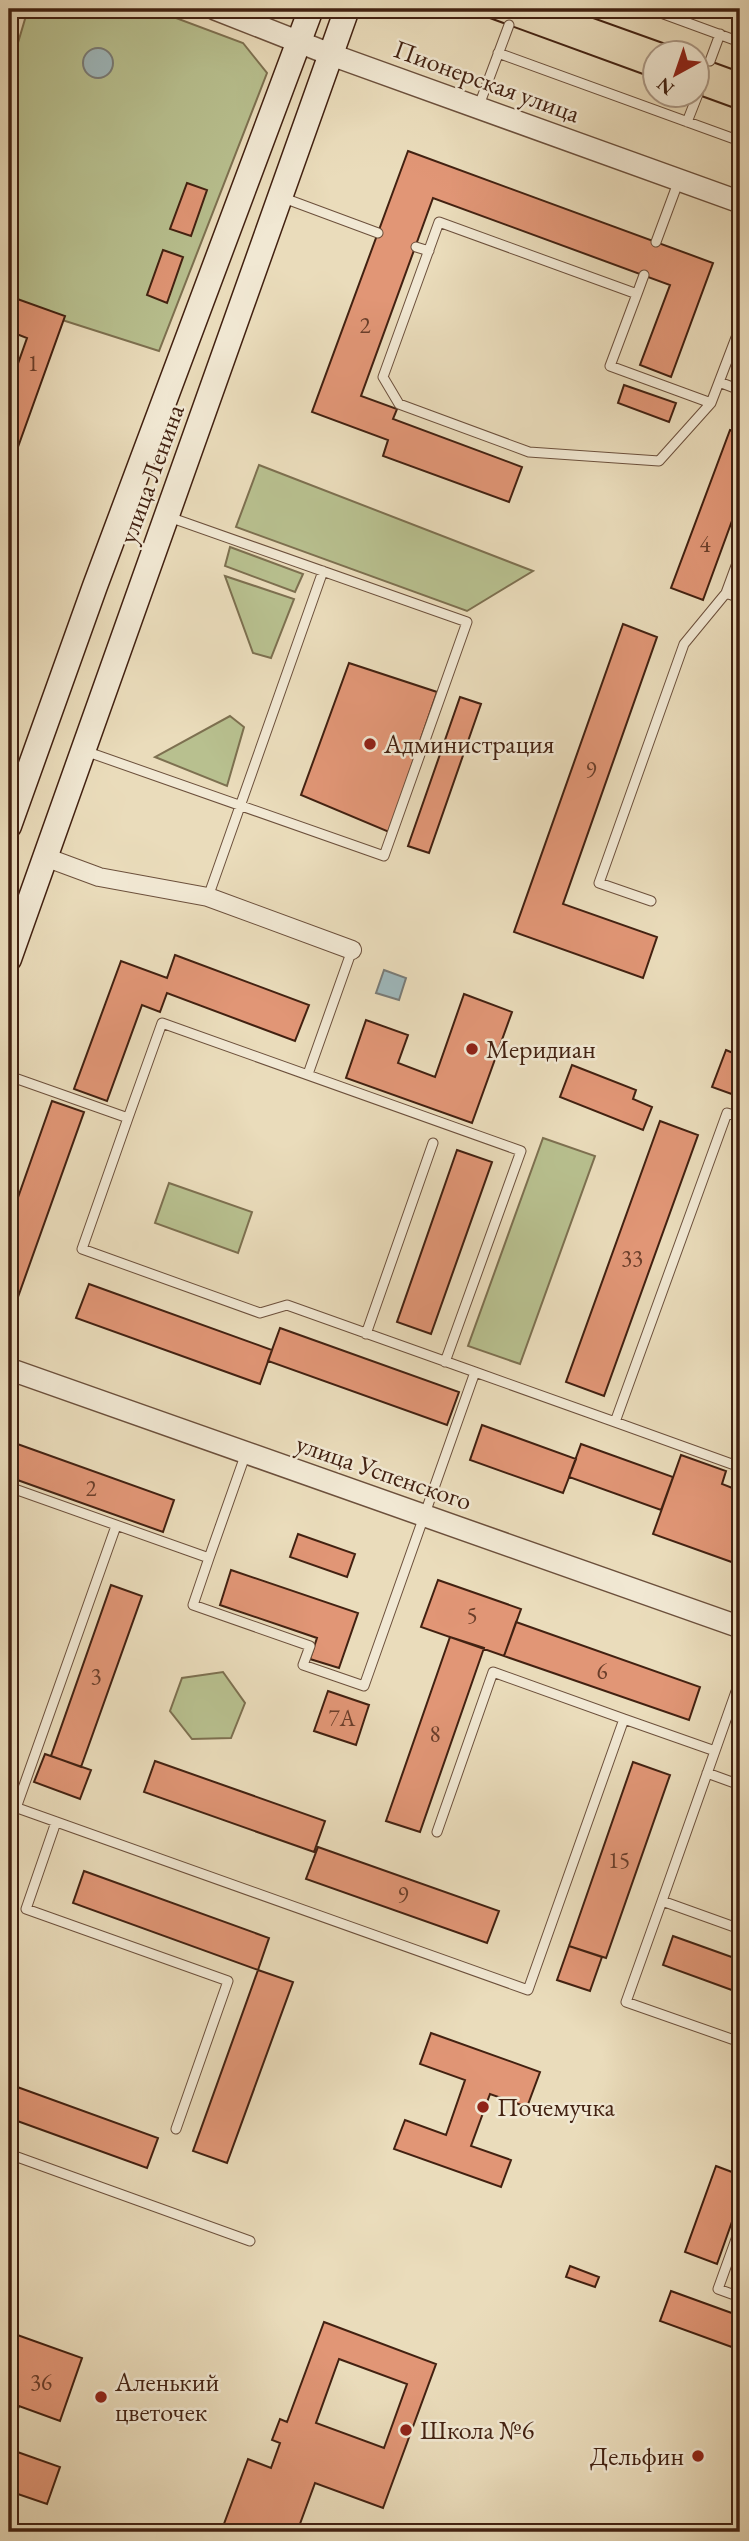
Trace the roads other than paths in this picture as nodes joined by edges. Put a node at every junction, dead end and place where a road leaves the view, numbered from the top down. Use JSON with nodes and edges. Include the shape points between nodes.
{"nodes":[{"id":1,"x":215,"y":9,"type":"edge"},
{"id":2,"x":311,"y":9,"type":"edge"},
{"id":3,"x":347,"y":9,"type":"edge"},
{"id":4,"x":650,"y":9,"type":"edge"},
{"id":5,"x":509,"y":25,"type":"dead end"},
{"id":6,"x":719,"y":34,"type":"junction"},
{"id":7,"x":299,"y":42,"type":"junction"},
{"id":8,"x":740,"y":42,"type":"edge"},
{"id":9,"x":499,"y":53,"type":"junction"},
{"id":10,"x":332,"y":55,"type":"junction"},
{"id":11,"x":710,"y":61,"type":"dead end"},
{"id":12,"x":478,"y":108,"type":"junction"},
{"id":13,"x":692,"y":108,"type":"edge"},
{"id":14,"x":687,"y":122,"type":"junction"},
{"id":15,"x":740,"y":141,"type":"edge"},
{"id":16,"x":679,"y":180,"type":"junction"},
{"id":17,"x":281,"y":197,"type":"junction"},
{"id":18,"x":740,"y":202,"type":"edge"},
{"id":19,"x":378,"y":233,"type":"dead end"},
{"id":20,"x":656,"y":242,"type":"dead end"},
{"id":21,"x":416,"y":247,"type":"dead end"},
{"id":22,"x":429,"y":251,"type":"junction"},
{"id":23,"x":644,"y":275,"type":"dead end"},
{"id":24,"x":637,"y":294,"type":"junction"},
{"id":25,"x":740,"y":327,"type":"edge"},
{"id":26,"x":719,"y":382,"type":"junction"},
{"id":27,"x":740,"y":390,"type":"edge"},
{"id":28,"x":711,"y":403,"type":"junction"},
{"id":29,"x":167,"y":516,"type":"junction"},
{"id":30,"x":740,"y":555,"type":"edge"},
{"id":31,"x":323,"y":571,"type":"junction"},
{"id":32,"x":726,"y":593,"type":"junction"},
{"id":33,"x":740,"y":598,"type":"edge"},
{"id":34,"x":83,"y":750,"type":"junction"},
{"id":35,"x":240,"y":806,"type":"junction"},
{"id":36,"x":9,"y":825,"type":"edge"},
{"id":37,"x":45,"y":857,"type":"junction"},
{"id":38,"x":208,"y":897,"type":"junction"},
{"id":39,"x":651,"y":901,"type":"dead end"},
{"id":40,"x":352,"y":950,"type":"joint"},
{"id":41,"x":9,"y":959,"type":"edge"},
{"id":42,"x":308,"y":1074,"type":"junction"},
{"id":43,"x":9,"y":1076,"type":"edge"},
{"id":44,"x":128,"y":1118,"type":"junction"},
{"id":45,"x":740,"y":1118,"type":"edge"},
{"id":46,"x":433,"y":1143,"type":"dead end"},
{"id":47,"x":366,"y":1334,"type":"junction"},
{"id":48,"x":445,"y":1362,"type":"junction"},
{"id":49,"x":9,"y":1369,"type":"edge"},
{"id":50,"x":475,"y":1372,"type":"junction"},
{"id":51,"x":615,"y":1422,"type":"junction"},
{"id":52,"x":246,"y":1453,"type":"junction"},
{"id":53,"x":740,"y":1467,"type":"edge"},
{"id":54,"x":9,"y":1487,"type":"edge"},
{"id":55,"x":424,"y":1516,"type":"junction"},
{"id":56,"x":116,"y":1525,"type":"junction"},
{"id":57,"x":209,"y":1558,"type":"junction"},
{"id":58,"x":740,"y":1627,"type":"edge"},
{"id":59,"x":740,"y":1680,"type":"edge"},
{"id":60,"x":624,"y":1719,"type":"junction"},
{"id":61,"x":715,"y":1751,"type":"junction"},
{"id":62,"x":707,"y":1773,"type":"junction"},
{"id":63,"x":740,"y":1785,"type":"edge"},
{"id":64,"x":13,"y":1807,"type":"edge"},
{"id":65,"x":56,"y":1822,"type":"junction"},
{"id":66,"x":436,"y":1832,"type":"dead end"},
{"id":67,"x":662,"y":1901,"type":"junction"},
{"id":68,"x":740,"y":1929,"type":"edge"},
{"id":69,"x":740,"y":2042,"type":"edge"},
{"id":70,"x":176,"y":2129,"type":"dead end"},
{"id":71,"x":9,"y":2154,"type":"edge"},
{"id":72,"x":740,"y":2228,"type":"edge"},
{"id":73,"x":250,"y":2241,"type":"dead end"},
{"id":74,"x":740,"y":2297,"type":"edge"}],
"edges":[{"from":1,"to":7,"type":"street","name":"Пионерская улица"},
{"from":2,"to":7,"type":"main road","name":"улица Ленина"},
{"from":3,"to":10,"type":"main road","name":"улица Ленина"},
{"from":4,"to":6,"type":"lane"},
{"from":5,"to":9,"type":"lane"},
{"from":6,"to":8,"type":"lane"},
{"from":6,"to":11,"type":"lane"},
{"from":7,"to":10,"type":"street","name":"Пионерская улица"},
{"from":7,"to":36,"type":"main road","name":"улица Ленина"},
{"from":9,"to":12,"type":"lane"},
{"from":9,"to":14,"type":"lane"},
{"from":10,"to":12,"type":"street","name":"Пионерская улица"},
{"from":10,"to":17,"type":"main road","name":"улица Ленина"},
{"from":12,"to":16,"type":"street","name":"Пионерская улица"},
{"from":13,"to":14,"type":"lane"},
{"from":14,"to":15,"type":"lane"},
{"from":16,"to":18,"type":"street","name":"Пионерская улица"},
{"from":16,"to":20,"type":"lane"},
{"from":17,"to":19,"type":"lane"},
{"from":17,"to":29,"type":"main road","name":"улица Ленина"},
{"from":21,"to":22,"type":"lane"},
{"from":22,"to":24,"type":"lane","via":[[439,222]]},
{"from":22,"to":28,"type":"lane","via":[[383,377],[399,404],[529,452],[659,461]]},
{"from":23,"to":24,"type":"lane"},
{"from":24,"to":28,"type":"lane","via":[[610,366]]},
{"from":25,"to":26,"type":"lane"},
{"from":26,"to":27,"type":"lane"},
{"from":26,"to":28,"type":"lane"},
{"from":29,"to":31,"type":"lane"},
{"from":29,"to":34,"type":"main road","name":"улица Ленина"},
{"from":30,"to":32,"type":"lane"},
{"from":31,"to":35,"type":"lane"},
{"from":31,"to":35,"type":"lane","via":[[467,622],[384,856]]},
{"from":32,"to":33,"type":"lane"},
{"from":32,"to":39,"type":"lane","via":[[684,644],[599,883]]},
{"from":34,"to":35,"type":"lane"},
{"from":34,"to":37,"type":"main road","name":"улица Ленина"},
{"from":35,"to":38,"type":"lane"},
{"from":37,"to":38,"type":"street","via":[[99,877]]},
{"from":37,"to":41,"type":"main road","name":"улица Ленина"},
{"from":38,"to":40,"type":"street"},
{"from":40,"to":42,"type":"lane"},
{"from":42,"to":44,"type":"lane","via":[[162,1023]]},
{"from":42,"to":48,"type":"lane","via":[[520,1151]]},
{"from":43,"to":44,"type":"lane"},
{"from":44,"to":47,"type":"lane","via":[[82,1249],[260,1313],[287,1305]]},
{"from":45,"to":51,"type":"lane","via":[[727,1113]]},
{"from":46,"to":47,"type":"lane"},
{"from":47,"to":48,"type":"lane"},
{"from":48,"to":50,"type":"lane"},
{"from":49,"to":52,"type":"street","name":"улица Успенского"},
{"from":50,"to":51,"type":"lane"},
{"from":50,"to":55,"type":"lane"},
{"from":51,"to":53,"type":"lane"},
{"from":52,"to":55,"type":"street","name":"улица Успенского"},
{"from":52,"to":57,"type":"lane"},
{"from":54,"to":56,"type":"lane"},
{"from":55,"to":57,"type":"lane","via":[[364,1686],[303,1665],[310,1646],[193,1605]]},
{"from":55,"to":58,"type":"street","name":"улица Успенского"},
{"from":56,"to":57,"type":"lane"},
{"from":56,"to":64,"type":"lane"},
{"from":59,"to":61,"type":"lane"},
{"from":60,"to":61,"type":"lane"},
{"from":60,"to":65,"type":"lane","via":[[528,1990]]},
{"from":60,"to":66,"type":"lane","via":[[493,1672]]},
{"from":61,"to":62,"type":"lane"},
{"from":62,"to":63,"type":"lane"},
{"from":62,"to":67,"type":"lane"},
{"from":64,"to":65,"type":"lane"},
{"from":65,"to":70,"type":"lane","via":[[26,1909],[228,1981]]},
{"from":67,"to":68,"type":"lane"},
{"from":67,"to":69,"type":"lane","via":[[626,2002]]},
{"from":71,"to":73,"type":"lane"},
{"from":72,"to":74,"type":"lane","via":[[719,2289]]}]}
